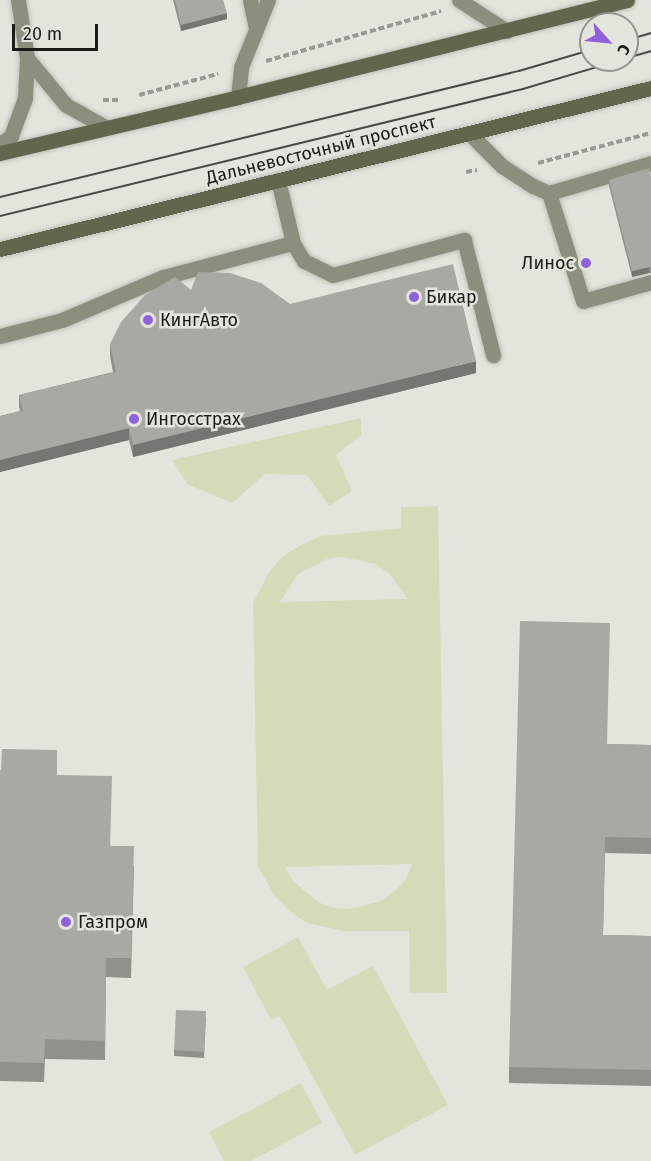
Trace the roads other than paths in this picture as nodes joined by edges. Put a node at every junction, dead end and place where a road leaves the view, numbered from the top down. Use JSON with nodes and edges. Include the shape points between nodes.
{"nodes":[{"id":1,"x":18,"y":0,"type":"edge"},
{"id":2,"x":250,"y":0,"type":"edge"},
{"id":3,"x":268,"y":0,"type":"edge"},
{"id":4,"x":459,"y":0,"type":"edge"},
{"id":5,"x":627,"y":0,"type":"edge"},
{"id":6,"x":256,"y":30,"type":"junction"},
{"id":7,"x":507,"y":31,"type":"junction"},
{"id":8,"x":27,"y":58,"type":"junction"},
{"id":9,"x":651,"y":88,"type":"edge"},
{"id":10,"x":238,"y":97,"type":"junction"},
{"id":11,"x":105,"y":127,"type":"junction"},
{"id":12,"x":469,"y":133,"type":"junction"},
{"id":13,"x":0,"y":144,"type":"edge"},
{"id":14,"x":0,"y":153,"type":"edge"},
{"id":15,"x":651,"y":162,"type":"edge"},
{"id":16,"x":278,"y":180,"type":"junction"},
{"id":17,"x":549,"y":193,"type":"junction"},
{"id":18,"x":293,"y":243,"type":"junction"},
{"id":19,"x":0,"y":249,"type":"edge"},
{"id":20,"x":651,"y":282,"type":"edge"},
{"id":21,"x":0,"y":336,"type":"edge"},
{"id":22,"x":493,"y":355,"type":"dead end"}],
"edges":[{"from":1,"to":8,"type":"street"},
{"from":2,"to":6,"type":"street"},
{"from":3,"to":6,"type":"street"},
{"from":4,"to":7,"type":"street"},
{"from":5,"to":7,"type":"main road"},
{"from":6,"to":10,"type":"street","via":[[241,67]]},
{"from":7,"to":10,"type":"main road"},
{"from":8,"to":11,"type":"street","via":[[66,105]]},
{"from":8,"to":13,"type":"street","via":[[20,117],[11,136]]},
{"from":9,"to":12,"type":"main road","name":"Дальневосточный проспект"},
{"from":10,"to":11,"type":"main road"},
{"from":11,"to":14,"type":"main road"},
{"from":12,"to":16,"type":"main road","name":"Дальневосточный проспект"},
{"from":12,"to":17,"type":"street","via":[[502,166]]},
{"from":15,"to":17,"type":"street"},
{"from":16,"to":18,"type":"street"},
{"from":16,"to":19,"type":"main road","name":"Дальневосточный проспект"},
{"from":17,"to":20,"type":"street","via":[[583,301]]},
{"from":18,"to":21,"type":"street","via":[[163,277],[62,320]]},
{"from":18,"to":22,"type":"street","via":[[304,261],[333,275],[464,240]]}]}
